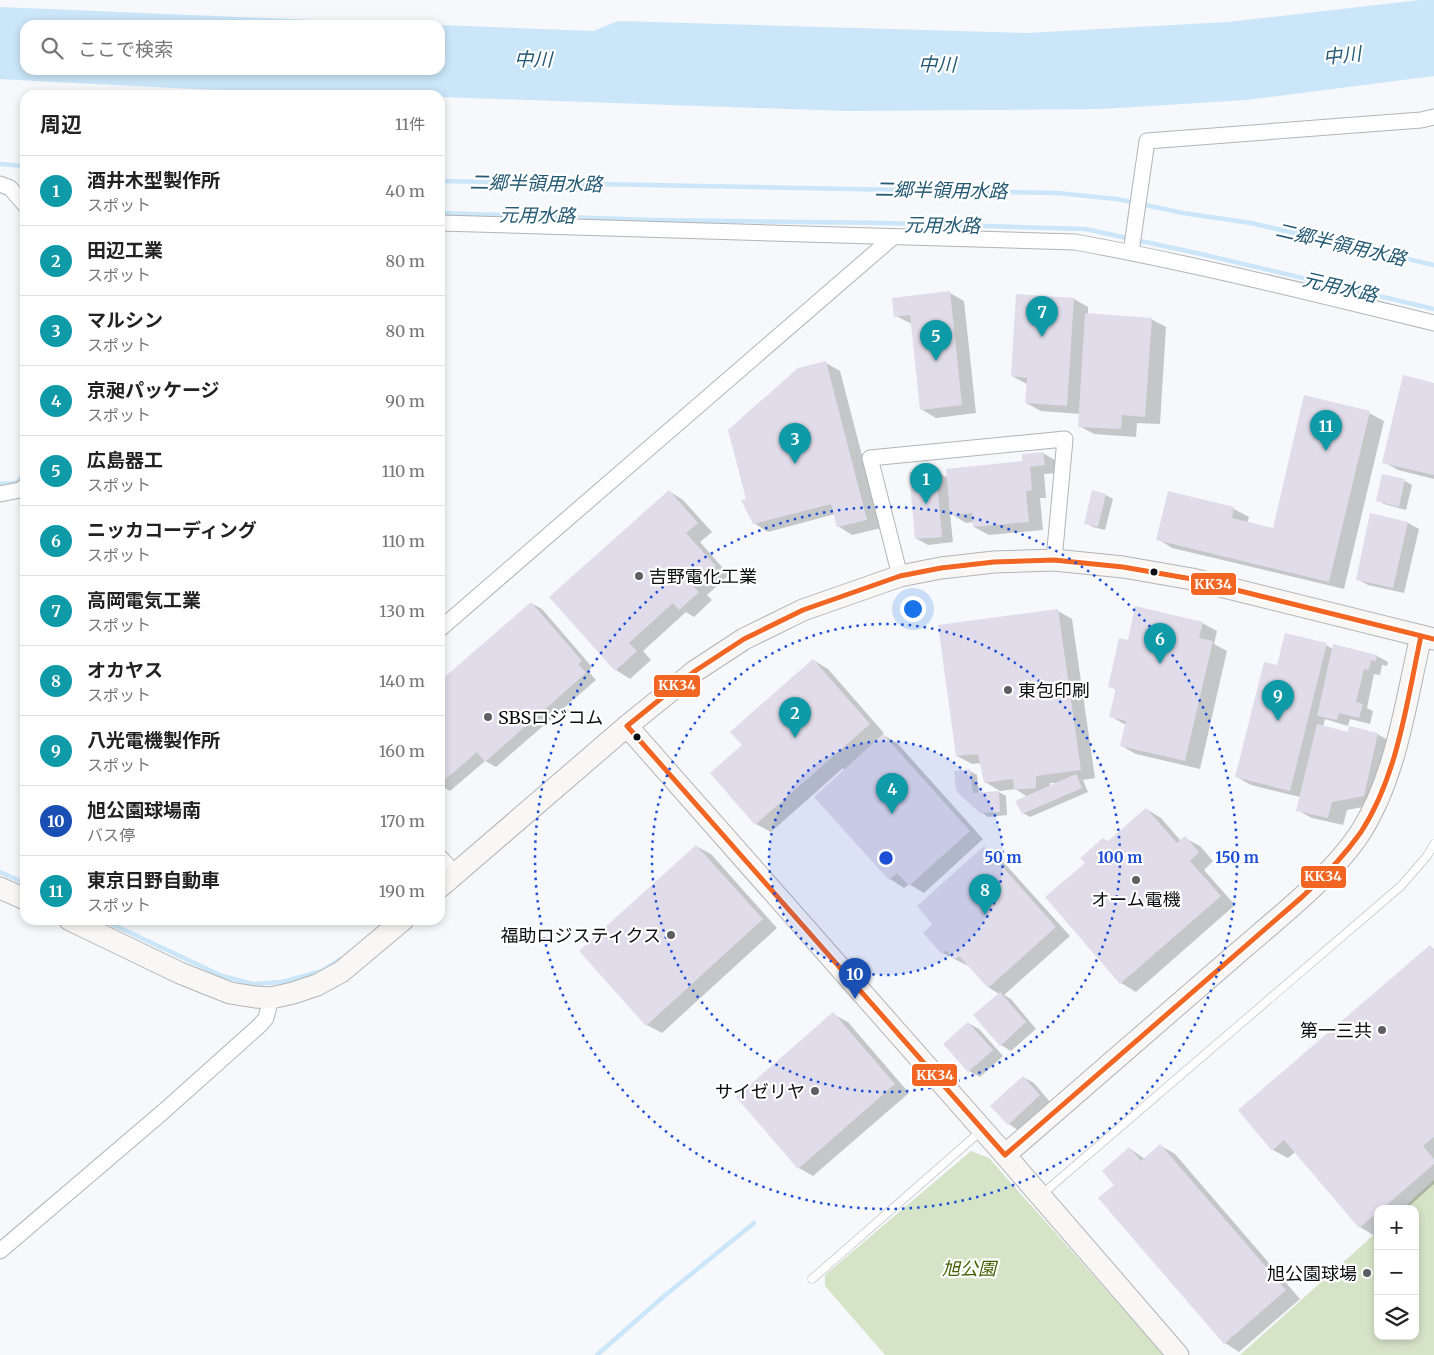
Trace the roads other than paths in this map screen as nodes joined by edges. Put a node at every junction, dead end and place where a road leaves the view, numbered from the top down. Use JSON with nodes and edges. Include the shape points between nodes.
{"nodes":[{"id":1,"x":1434,"y":117,"type":"edge"},
{"id":2,"x":0,"y":184,"type":"edge"},
{"id":3,"x":20,"y":199,"type":"edge"},
{"id":4,"x":445,"y":223,"type":"edge"},
{"id":5,"x":892,"y":238,"type":"junction"},
{"id":6,"x":1131,"y":252,"type":"junction"},
{"id":7,"x":1434,"y":323,"type":"edge"},
{"id":8,"x":20,"y":490,"type":"edge"},
{"id":9,"x":0,"y":494,"type":"edge"},
{"id":10,"x":1054,"y":560,"type":"junction"},
{"id":11,"x":900,"y":576,"type":"junction"},
{"id":12,"x":445,"y":625,"type":"edge"},
{"id":13,"x":1428,"y":638,"type":"edge"},
{"id":14,"x":628,"y":726,"type":"junction"},
{"id":15,"x":1434,"y":844,"type":"edge"},
{"id":16,"x":447,"y":881,"type":"edge"},
{"id":17,"x":0,"y":888,"type":"edge"},
{"id":18,"x":20,"y":897,"type":"edge"},
{"id":19,"x":80,"y":925,"type":"edge"},
{"id":20,"x":397,"y":925,"type":"edge"},
{"id":21,"x":271,"y":998,"type":"junction"},
{"id":22,"x":982,"y":1130,"type":"junction"},
{"id":23,"x":1005,"y":1155,"type":"junction"},
{"id":24,"x":1040,"y":1195,"type":"junction"},
{"id":25,"x":0,"y":1251,"type":"edge"},
{"id":26,"x":812,"y":1278,"type":"dead end"},
{"id":27,"x":1178,"y":1355,"type":"edge"}],
"edges":[{"from":1,"to":6,"type":"street","via":[[1147,141]]},
{"from":2,"to":3,"type":"street","via":[[10,188]]},
{"from":4,"to":5,"type":"street"},
{"from":5,"to":6,"type":"street","via":[[1075,242]]},
{"from":5,"to":12,"type":"street"},
{"from":6,"to":7,"type":"street"},
{"from":8,"to":9,"type":"street"},
{"from":10,"to":11,"type":"street","via":[[994,562]]},
{"from":10,"to":11,"type":"street","via":[[1065,439],[870,458]]},
{"from":10,"to":13,"type":"street","via":[[1192,579]]},
{"from":11,"to":14,"type":"street","via":[[803,610],[744,639],[695,671]]},
{"from":13,"to":23,"type":"street","via":[[1379,797],[1362,831],[1340,859],[1292,905]]},
{"from":14,"to":16,"type":"street"},
{"from":14,"to":22,"type":"street"},
{"from":15,"to":24,"type":"lane","via":[[1428,856],[1401,886]]},
{"from":17,"to":18,"type":"street"},
{"from":19,"to":21,"type":"street","via":[[230,993]]},
{"from":20,"to":21,"type":"street","via":[[341,972],[317,985]]},
{"from":21,"to":25,"type":"street","via":[[266,1018],[260,1025]]},
{"from":22,"to":23,"type":"street"},
{"from":22,"to":26,"type":"lane"},
{"from":23,"to":24,"type":"street"},
{"from":24,"to":27,"type":"street"}]}
